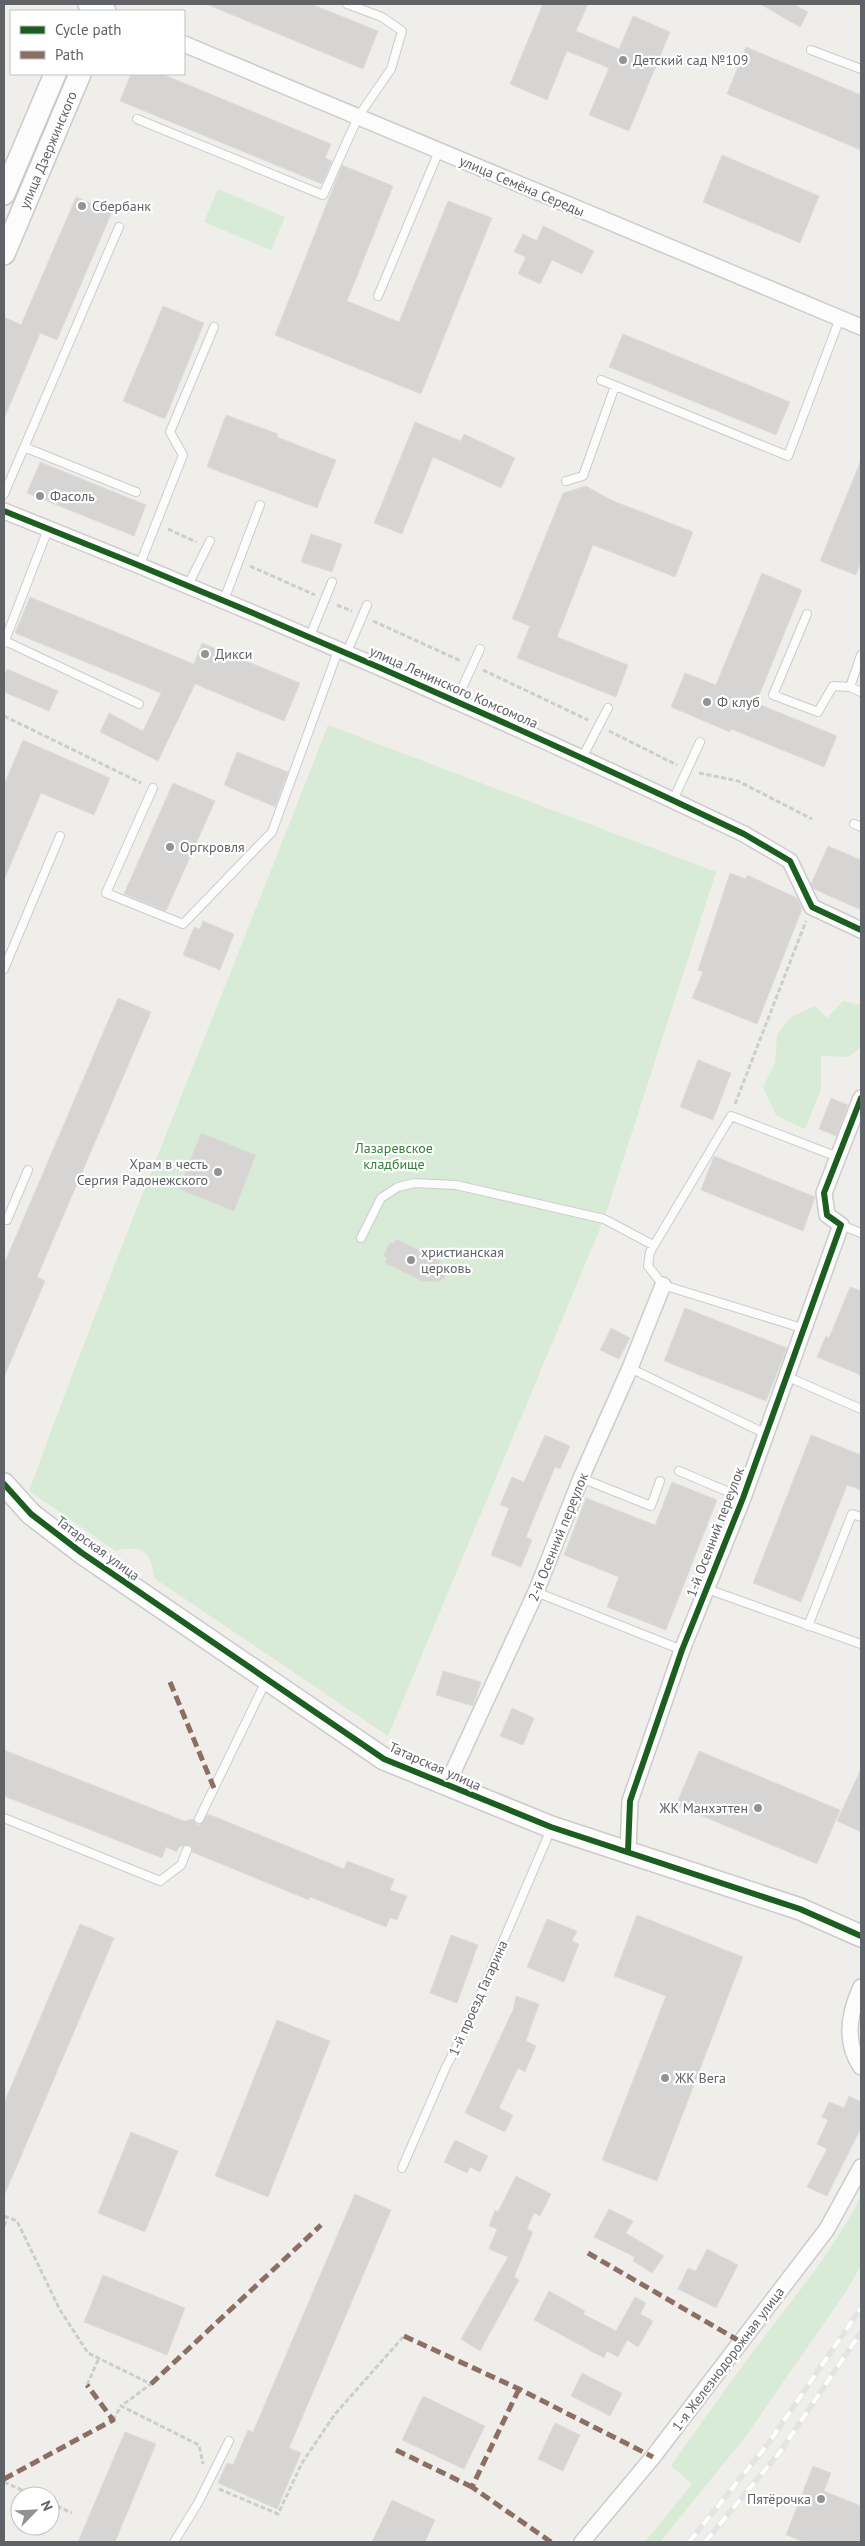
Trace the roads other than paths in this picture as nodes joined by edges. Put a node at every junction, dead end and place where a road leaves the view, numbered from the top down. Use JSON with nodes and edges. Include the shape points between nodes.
{"nodes":[{"id":1,"x":89,"y":4,"type":"edge"},
{"id":2,"x":348,"y":4,"type":"edge"},
{"id":3,"x":104,"y":10,"type":"edge"},
{"id":4,"x":185,"y":44,"type":"edge"},
{"id":5,"x":811,"y":50,"type":"dead end"},
{"id":6,"x":861,"y":69,"type":"edge"},
{"id":7,"x":55,"y":75,"type":"edge"},
{"id":8,"x":80,"y":75,"type":"edge"},
{"id":9,"x":358,"y":117,"type":"junction"},
{"id":10,"x":137,"y":119,"type":"dead end"},
{"id":11,"x":439,"y":151,"type":"junction"},
{"id":12,"x":4,"y":194,"type":"edge"},
{"id":13,"x":119,"y":227,"type":"dead end"},
{"id":14,"x":4,"y":254,"type":"edge"},
{"id":15,"x":378,"y":296,"type":"dead end"},
{"id":16,"x":840,"y":318,"type":"junction"},
{"id":17,"x":214,"y":327,"type":"dead end"},
{"id":18,"x":861,"y":327,"type":"edge"},
{"id":19,"x":601,"y":380,"type":"dead end"},
{"id":20,"x":616,"y":386,"type":"junction"},
{"id":21,"x":24,"y":447,"type":"junction"},
{"id":22,"x":566,"y":482,"type":"dead end"},
{"id":23,"x":136,"y":492,"type":"dead end"},
{"id":24,"x":4,"y":494,"type":"edge"},
{"id":25,"x":260,"y":505,"type":"dead end"},
{"id":26,"x":4,"y":511,"type":"edge"},
{"id":27,"x":48,"y":529,"type":"junction"},
{"id":28,"x":210,"y":541,"type":"dead end"},
{"id":29,"x":140,"y":564,"type":"junction"},
{"id":30,"x":332,"y":582,"type":"dead end"},
{"id":31,"x":188,"y":585,"type":"junction"},
{"id":32,"x":224,"y":600,"type":"junction"},
{"id":33,"x":367,"y":604,"type":"dead end"},
{"id":34,"x":807,"y":614,"type":"dead end"},
{"id":35,"x":310,"y":636,"type":"junction"},
{"id":36,"x":4,"y":642,"type":"edge"},
{"id":37,"x":480,"y":649,"type":"dead end"},
{"id":38,"x":343,"y":650,"type":"junction"},
{"id":39,"x":861,"y":655,"type":"edge"},
{"id":40,"x":850,"y":687,"type":"junction"},
{"id":41,"x":861,"y":692,"type":"edge"},
{"id":42,"x":456,"y":701,"type":"junction"},
{"id":43,"x":139,"y":704,"type":"dead end"},
{"id":44,"x":608,"y":708,"type":"dead end"},
{"id":45,"x":700,"y":742,"type":"dead end"},
{"id":46,"x":582,"y":758,"type":"junction"},
{"id":47,"x":153,"y":788,"type":"road end"},
{"id":48,"x":673,"y":800,"type":"junction"},
{"id":49,"x":60,"y":836,"type":"dead end"},
{"id":50,"x":861,"y":930,"type":"edge"},
{"id":51,"x":4,"y":969,"type":"edge"},
{"id":52,"x":861,"y":1098,"type":"edge"},
{"id":53,"x":838,"y":1157,"type":"junction"},
{"id":54,"x":28,"y":1170,"type":"dead end"},
{"id":55,"x":4,"y":1219,"type":"edge"},
{"id":56,"x":841,"y":1225,"type":"junction"},
{"id":57,"x":861,"y":1233,"type":"edge"},
{"id":58,"x":361,"y":1238,"type":"dead end"},
{"id":59,"x":653,"y":1245,"type":"junction"},
{"id":60,"x":663,"y":1286,"type":"junction"},
{"id":61,"x":804,"y":1329,"type":"junction"},
{"id":62,"x":630,"y":1368,"type":"junction"},
{"id":63,"x":788,"y":1377,"type":"junction"},
{"id":64,"x":861,"y":1409,"type":"edge"},
{"id":65,"x":766,"y":1434,"type":"junction"},
{"id":66,"x":679,"y":1471,"type":"dead end"},
{"id":67,"x":581,"y":1478,"type":"junction"},
{"id":68,"x":660,"y":1481,"type":"dead end"},
{"id":69,"x":4,"y":1484,"type":"edge"},
{"id":70,"x":743,"y":1498,"type":"junction"},
{"id":71,"x":861,"y":1517,"type":"edge"},
{"id":72,"x":707,"y":1589,"type":"junction"},
{"id":73,"x":536,"y":1592,"type":"junction"},
{"id":74,"x":808,"y":1626,"type":"junction"},
{"id":75,"x":861,"y":1644,"type":"edge"},
{"id":76,"x":682,"y":1650,"type":"junction"},
{"id":77,"x":267,"y":1680,"type":"junction"},
{"id":78,"x":446,"y":1786,"type":"junction"},
{"id":79,"x":4,"y":1818,"type":"edge"},
{"id":80,"x":199,"y":1819,"type":"dead end"},
{"id":81,"x":551,"y":1827,"type":"junction"},
{"id":82,"x":187,"y":1850,"type":"dead end"},
{"id":83,"x":628,"y":1851,"type":"junction"},
{"id":84,"x":858,"y":1931,"type":"edge"},
{"id":85,"x":861,"y":1987,"type":"edge"},
{"id":86,"x":861,"y":2067,"type":"edge"},
{"id":87,"x":861,"y":2167,"type":"edge"},
{"id":88,"x":402,"y":2168,"type":"dead end"},
{"id":89,"x":229,"y":2441,"type":"dead end"},
{"id":90,"x":174,"y":2542,"type":"edge"},
{"id":91,"x":582,"y":2542,"type":"edge"}],
"edges":[{"from":1,"to":3,"type":"street"},
{"from":2,"to":9,"type":"lane","via":[[382,17],[402,31],[391,69]]},
{"from":4,"to":9,"type":"street","name":"улица Семёна Середы"},
{"from":5,"to":6,"type":"lane"},
{"from":7,"to":12,"type":"street","name":"улица Дзержинского"},
{"from":8,"to":14,"type":"street","name":"улица Дзержинского"},
{"from":9,"to":10,"type":"lane","via":[[323,195]]},
{"from":9,"to":11,"type":"street","name":"улица Семёна Середы"},
{"from":11,"to":15,"type":"lane"},
{"from":11,"to":16,"type":"street","name":"улица Семёна Середы"},
{"from":13,"to":21,"type":"lane"},
{"from":16,"to":18,"type":"street","name":"улица Семёна Середы"},
{"from":16,"to":20,"type":"lane","via":[[788,456]]},
{"from":17,"to":29,"type":"lane","via":[[170,432],[183,455]]},
{"from":19,"to":20,"type":"lane"},
{"from":20,"to":22,"type":"lane","via":[[583,476]]},
{"from":21,"to":23,"type":"lane"},
{"from":21,"to":24,"type":"lane"},
{"from":25,"to":32,"type":"lane"},
{"from":26,"to":27,"type":"street","name":"улица Ленинского Комсомола"},
{"from":27,"to":29,"type":"street","name":"улица Ленинского Комсомола"},
{"from":27,"to":36,"type":"lane"},
{"from":28,"to":31,"type":"lane"},
{"from":29,"to":31,"type":"street","name":"улица Ленинского Комсомола"},
{"from":30,"to":35,"type":"lane"},
{"from":31,"to":32,"type":"street","name":"улица Ленинского Комсомола"},
{"from":32,"to":35,"type":"street","name":"улица Ленинского Комсомола"},
{"from":33,"to":38,"type":"lane"},
{"from":34,"to":40,"type":"lane","via":[[773,695],[818,712],[833,686]]},
{"from":35,"to":38,"type":"street","name":"улица Ленинского Комсомола"},
{"from":36,"to":43,"type":"lane"},
{"from":37,"to":42,"type":"lane"},
{"from":38,"to":42,"type":"street","name":"улица Ленинского Комсомола"},
{"from":38,"to":47,"type":"lane","via":[[272,832],[183,924],[106,893]]},
{"from":39,"to":40,"type":"lane"},
{"from":40,"to":41,"type":"lane"},
{"from":42,"to":46,"type":"street","name":"улица Ленинского Комсомола"},
{"from":44,"to":46,"type":"lane"},
{"from":45,"to":48,"type":"lane"},
{"from":46,"to":48,"type":"street","name":"улица Ленинского Комсомола"},
{"from":48,"to":50,"type":"street","name":"улица Ленинского Комсомола","via":[[744,834],[790,861],[812,907]]},
{"from":49,"to":51,"type":"lane"},
{"from":52,"to":53,"type":"street"},
{"from":53,"to":56,"type":"street","via":[[824,1193],[827,1215]]},
{"from":53,"to":59,"type":"lane","via":[[730,1116]]},
{"from":54,"to":55,"type":"lane","via":[[7,1220]]},
{"from":56,"to":57,"type":"lane"},
{"from":56,"to":61,"type":"street","name":"1-й Осенний переулок"},
{"from":58,"to":59,"type":"lane","via":[[381,1198],[398,1187],[415,1183],[456,1185],[604,1219]]},
{"from":59,"to":60,"type":"lane","via":[[648,1266]]},
{"from":60,"to":61,"type":"lane"},
{"from":60,"to":62,"type":"street","name":"2-й Осенний переулок"},
{"from":61,"to":63,"type":"street","name":"1-й Осенний переулок"},
{"from":62,"to":65,"type":"lane"},
{"from":62,"to":67,"type":"street","name":"2-й Осенний переулок"},
{"from":63,"to":64,"type":"lane"},
{"from":63,"to":65,"type":"street","name":"1-й Осенний переулок"},
{"from":65,"to":70,"type":"street","name":"1-й Осенний переулок"},
{"from":66,"to":70,"type":"lane"},
{"from":67,"to":68,"type":"lane","via":[[651,1506]]},
{"from":67,"to":73,"type":"street","name":"2-й Осенний переулок"},
{"from":69,"to":77,"type":"street","name":"Татарская улица","via":[[31,1514],[82,1553]]},
{"from":70,"to":72,"type":"street","name":"1-й Осенний переулок"},
{"from":71,"to":74,"type":"lane","via":[[852,1514]]},
{"from":72,"to":74,"type":"lane"},
{"from":72,"to":76,"type":"street","name":"1-й Осенний переулок"},
{"from":73,"to":76,"type":"lane"},
{"from":73,"to":78,"type":"street","name":"2-й Осенний переулок"},
{"from":74,"to":75,"type":"lane"},
{"from":76,"to":83,"type":"street","name":"1-й Осенний переулок","via":[[630,1801]]},
{"from":77,"to":78,"type":"street","name":"Татарская улица","via":[[384,1759]]},
{"from":77,"to":80,"type":"lane"},
{"from":78,"to":81,"type":"street","name":"Татарская улица"},
{"from":79,"to":82,"type":"lane","via":[[160,1881],[181,1865]]},
{"from":81,"to":83,"type":"street","name":"Татарская улица"},
{"from":81,"to":88,"type":"lane","name":"1-й проезд Гагарина"},
{"from":83,"to":84,"type":"street","name":"Татарская улица"},
{"from":85,"to":86,"type":"street","via":[[849,2026],[854,2056]]},
{"from":87,"to":91,"type":"street","name":"1-я Железнодорожная улица","via":[[827,2229],[653,2457]]},
{"from":89,"to":90,"type":"lane"}]}
